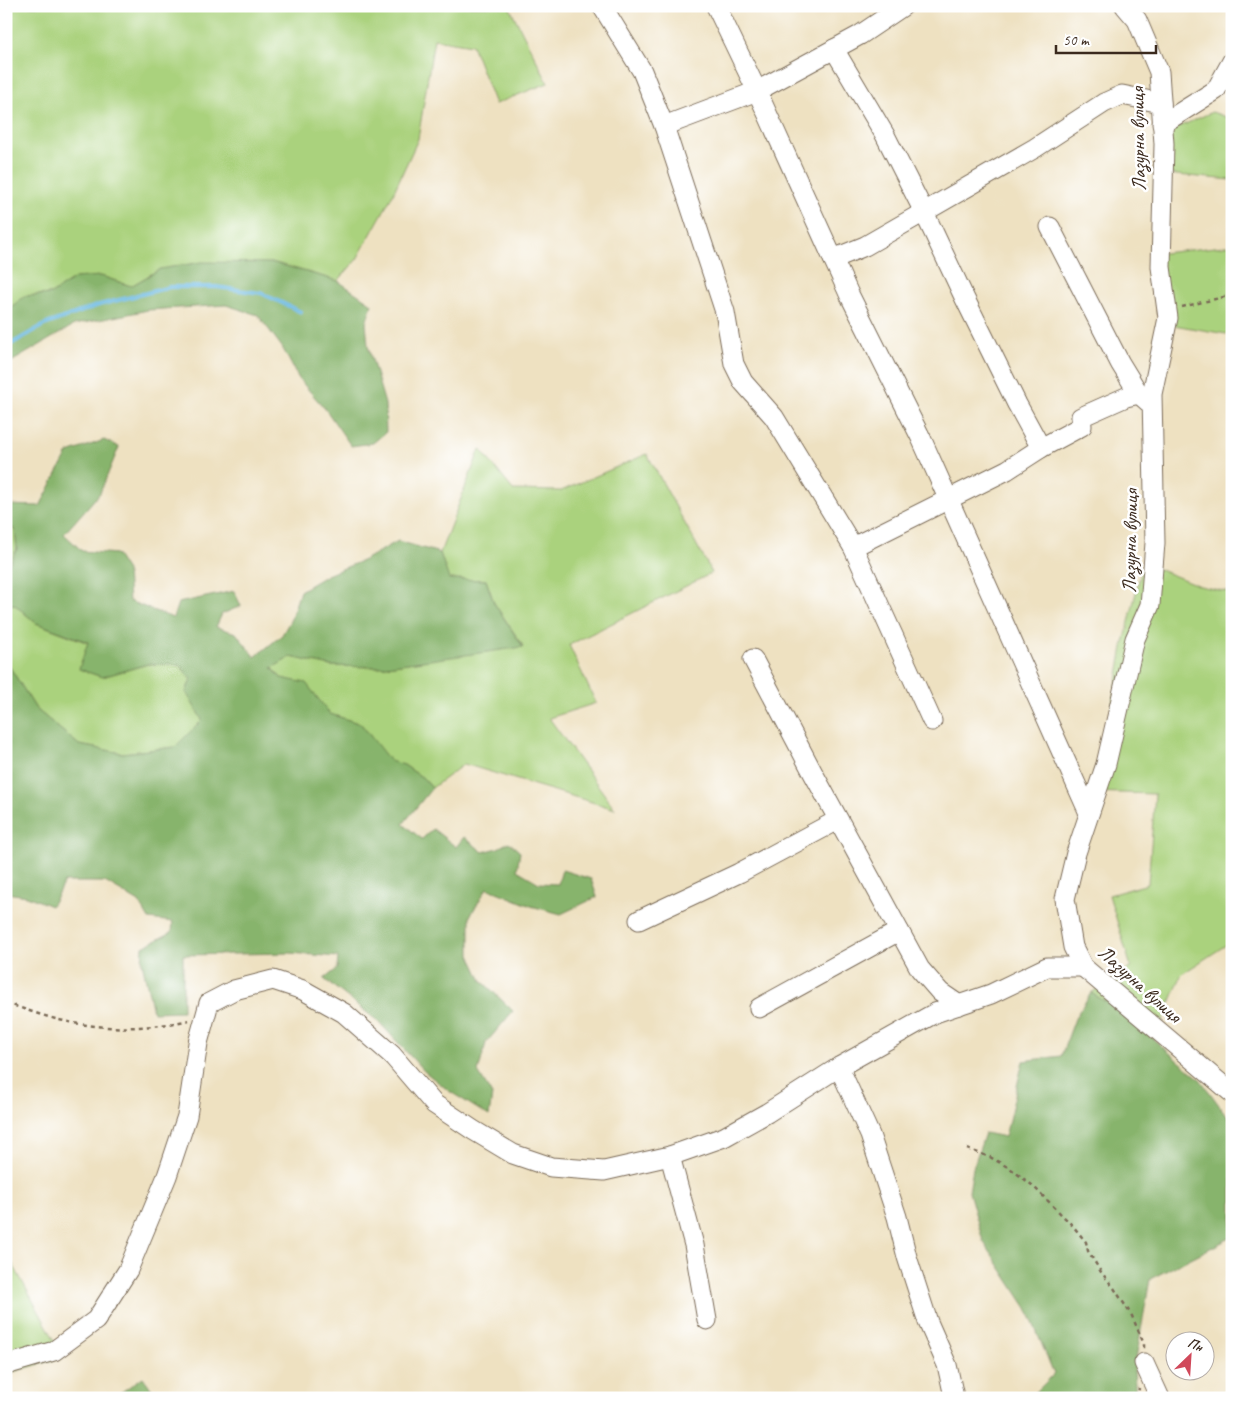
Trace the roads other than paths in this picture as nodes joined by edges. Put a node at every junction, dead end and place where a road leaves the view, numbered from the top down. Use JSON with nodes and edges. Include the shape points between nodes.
{"nodes":[{"id":1,"x":602,"y":6,"type":"edge"},
{"id":2,"x":716,"y":6,"type":"edge"},
{"id":3,"x":903,"y":6,"type":"edge"},
{"id":4,"x":1125,"y":6,"type":"edge"},
{"id":5,"x":834,"y":49,"type":"junction"},
{"id":6,"x":1232,"y":61,"type":"edge"},
{"id":7,"x":757,"y":91,"type":"junction"},
{"id":8,"x":1161,"y":103,"type":"junction"},
{"id":9,"x":1162,"y":124,"type":"junction"},
{"id":10,"x":664,"y":126,"type":"junction"},
{"id":11,"x":924,"y":212,"type":"junction"},
{"id":12,"x":1050,"y":227,"type":"dead end"},
{"id":13,"x":833,"y":259,"type":"junction"},
{"id":14,"x":1146,"y":400,"type":"junction"},
{"id":15,"x":1041,"y":448,"type":"junction"},
{"id":16,"x":949,"y":500,"type":"junction"},
{"id":17,"x":853,"y":547,"type":"junction"},
{"id":18,"x":754,"y":659,"type":"dead end"},
{"id":19,"x":932,"y":721,"type":"dead end"},
{"id":20,"x":1089,"y":813,"type":"junction"},
{"id":21,"x":838,"y":820,"type":"junction"},
{"id":22,"x":639,"y":920,"type":"dead end"},
{"id":23,"x":899,"y":931,"type":"junction"},
{"id":24,"x":1083,"y":967,"type":"junction"},
{"id":25,"x":959,"y":1005,"type":"junction"},
{"id":26,"x":759,"y":1008,"type":"dead end"},
{"id":27,"x":840,"y":1067,"type":"junction"},
{"id":28,"x":1232,"y":1093,"type":"edge"},
{"id":29,"x":670,"y":1156,"type":"junction"},
{"id":30,"x":707,"y":1320,"type":"dead end"},
{"id":31,"x":1144,"y":1363,"type":"road end"},
{"id":32,"x":6,"y":1366,"type":"edge"},
{"id":33,"x":953,"y":1392,"type":"dead end"},
{"id":34,"x":1160,"y":1398,"type":"edge"}],
"edges":[{"from":1,"to":10,"type":"street","via":[[642,71]]},
{"from":2,"to":7,"type":"street"},
{"from":3,"to":5,"type":"street"},
{"from":4,"to":8,"type":"street","name":"Лазурна вулиця","via":[[1137,20],[1159,72]]},
{"from":5,"to":7,"type":"street"},
{"from":5,"to":11,"type":"street"},
{"from":6,"to":9,"type":"street","via":[[1216,90]]},
{"from":7,"to":10,"type":"street"},
{"from":7,"to":13,"type":"street"},
{"from":8,"to":9,"type":"street","name":"Лазурна вулиця"},
{"from":8,"to":11,"type":"street","via":[[1122,95],[1104,103],[1036,148]]},
{"from":9,"to":14,"type":"street","name":"Лазурна вулиця","via":[[1161,266],[1168,318],[1152,394]]},
{"from":10,"to":17,"type":"street","via":[[725,312],[734,364],[744,382],[774,417]]},
{"from":11,"to":13,"type":"street","via":[[865,246]]},
{"from":11,"to":15,"type":"street"},
{"from":12,"to":14,"type":"street","via":[[1120,362]]},
{"from":13,"to":16,"type":"street"},
{"from":14,"to":15,"type":"street","via":[[1126,397],[1081,417],[1082,426]]},
{"from":14,"to":20,"type":"street","name":"Лазурна вулиця","via":[[1155,543],[1150,605],[1135,639],[1106,764]]},
{"from":15,"to":16,"type":"street"},
{"from":16,"to":17,"type":"street"},
{"from":16,"to":20,"type":"street"},
{"from":17,"to":19,"type":"street"},
{"from":18,"to":21,"type":"street"},
{"from":20,"to":24,"type":"street","name":"Лазурна вулиця","via":[[1065,898],[1073,947]]},
{"from":21,"to":22,"type":"street","via":[[739,873]]},
{"from":21,"to":23,"type":"street"},
{"from":23,"to":25,"type":"street","via":[[920,969],[940,992]]},
{"from":23,"to":26,"type":"street"},
{"from":24,"to":25,"type":"street","via":[[1046,967]]},
{"from":24,"to":28,"type":"street","name":"Лазурна вулиця"},
{"from":25,"to":27,"type":"street","via":[[935,1013]]},
{"from":27,"to":29,"type":"street","via":[[724,1137]]},
{"from":27,"to":33,"type":"street","via":[[870,1135]]},
{"from":29,"to":30,"type":"street","via":[[694,1245]]},
{"from":29,"to":32,"type":"street","via":[[604,1171],[551,1167],[513,1154],[434,1104],[392,1054],[344,1013],[303,990],[273,980],[234,990],[209,1004],[198,1043],[187,1116],[167,1176],[128,1270],[96,1320],[54,1351]]},
{"from":31,"to":34,"type":"street"}]}
